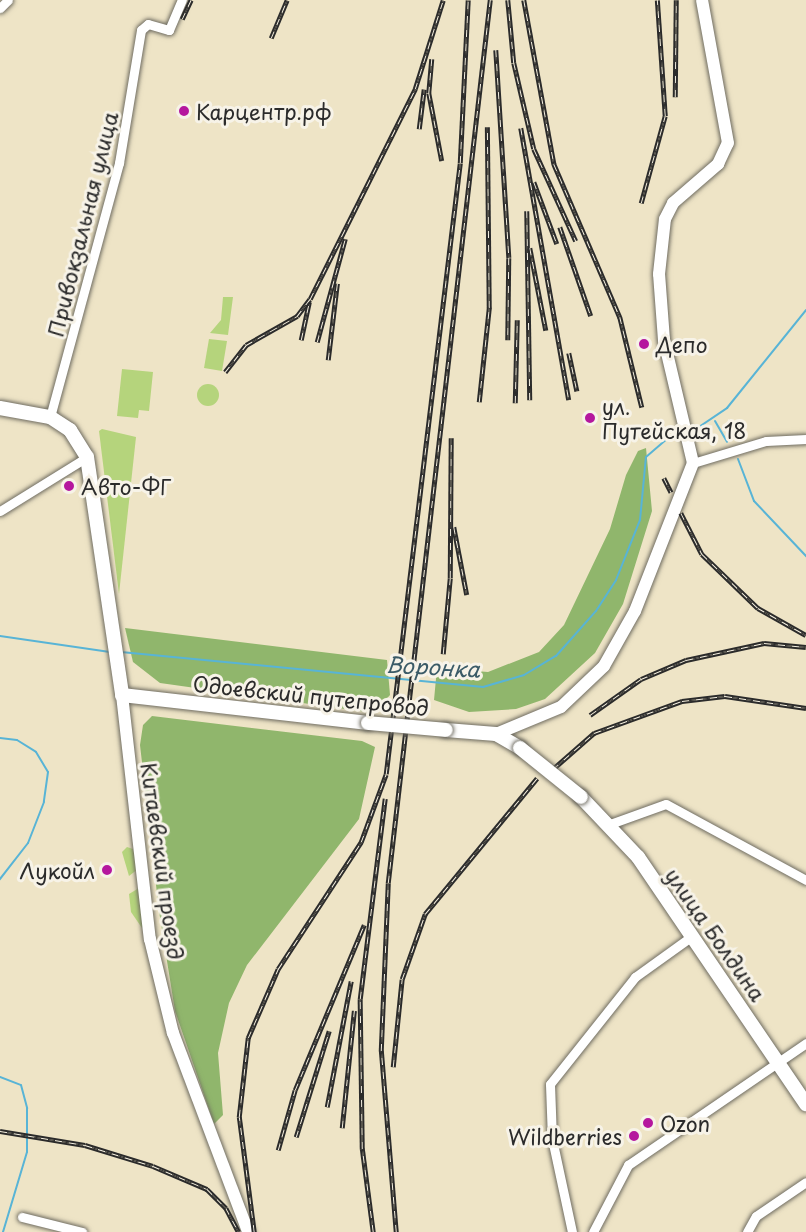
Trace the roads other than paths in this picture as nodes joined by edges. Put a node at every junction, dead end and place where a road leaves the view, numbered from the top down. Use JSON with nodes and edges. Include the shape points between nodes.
{"nodes":[{"id":1,"x":8,"y":0,"type":"edge"},
{"id":2,"x":182,"y":0,"type":"edge"},
{"id":3,"x":702,"y":0,"type":"edge"},
{"id":4,"x":0,"y":8,"type":"edge"},
{"id":5,"x":0,"y":408,"type":"edge"},
{"id":6,"x":50,"y":417,"type":"junction"},
{"id":7,"x":806,"y":439,"type":"edge"},
{"id":8,"x":87,"y":457,"type":"junction"},
{"id":9,"x":693,"y":463,"type":"junction"},
{"id":10,"x":0,"y":511,"type":"edge"},
{"id":11,"x":122,"y":695,"type":"junction"},
{"id":12,"x":496,"y":734,"type":"junction"},
{"id":13,"x":610,"y":824,"type":"junction"},
{"id":14,"x":806,"y":880,"type":"edge"},
{"id":15,"x":692,"y":936,"type":"junction"},
{"id":16,"x":806,"y":1043,"type":"edge"},
{"id":17,"x":778,"y":1062,"type":"junction"},
{"id":18,"x":806,"y":1104,"type":"edge"},
{"id":19,"x":806,"y":1182,"type":"edge"},
{"id":20,"x":22,"y":1217,"type":"dead end"},
{"id":21,"x":82,"y":1232,"type":"edge"},
{"id":22,"x":248,"y":1232,"type":"edge"},
{"id":23,"x":572,"y":1232,"type":"edge"},
{"id":24,"x":593,"y":1232,"type":"edge"},
{"id":25,"x":747,"y":1232,"type":"edge"}],
"edges":[{"from":1,"to":4,"type":"street"},
{"from":2,"to":6,"type":"street","name":"Привокзальная улица","via":[[170,30],[148,24],[141,30],[119,163]]},
{"from":3,"to":9,"type":"street","via":[[728,143],[718,164],[673,203],[665,219],[660,274],[664,340],[693,447]]},
{"from":5,"to":6,"type":"main road"},
{"from":6,"to":8,"type":"main road","via":[[70,430]]},
{"from":7,"to":9,"type":"street","via":[[766,441]]},
{"from":8,"to":10,"type":"street"},
{"from":8,"to":11,"type":"main road"},
{"from":9,"to":12,"type":"street","via":[[621,640],[593,679],[561,707]]},
{"from":11,"to":12,"type":"main road","name":"Одоевский путепровод","bridge":true},
{"from":11,"to":22,"type":"street","name":"Китаевский проезд","via":[[150,939],[173,1034]]},
{"from":12,"to":13,"type":"main road","name":"улица Болдина","bridge":true,"via":[[520,748]]},
{"from":13,"to":14,"type":"street","via":[[654,805],[669,805]]},
{"from":13,"to":15,"type":"main road","name":"улица Болдина"},
{"from":15,"to":17,"type":"main road","name":"улица Болдина"},
{"from":15,"to":23,"type":"street","via":[[635,977],[550,1084],[552,1139]]},
{"from":16,"to":17,"type":"street"},
{"from":17,"to":18,"type":"main road","name":"улица Болдина"},
{"from":17,"to":24,"type":"street","via":[[628,1165]]},
{"from":19,"to":25,"type":"street","via":[[756,1216]]},
{"from":20,"to":21,"type":"street"}]}
